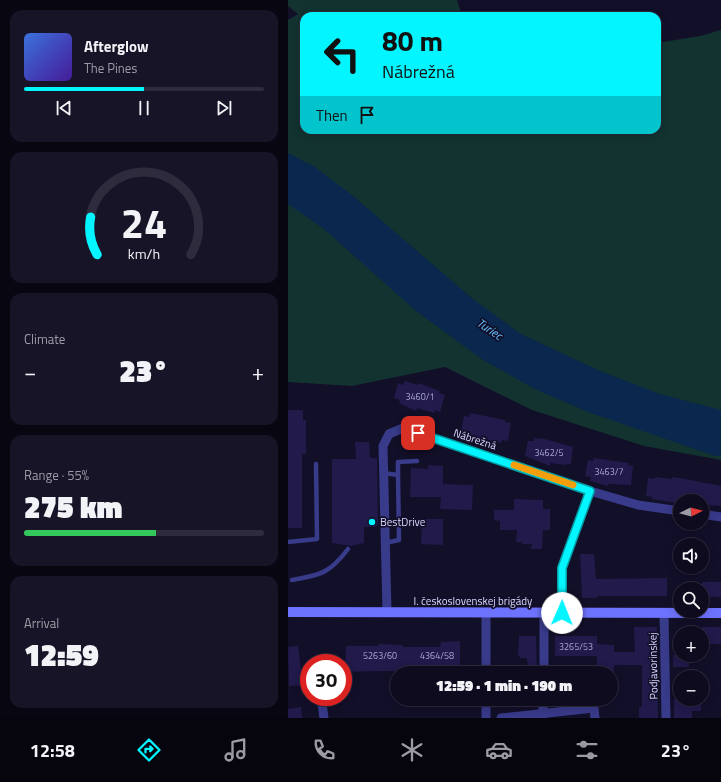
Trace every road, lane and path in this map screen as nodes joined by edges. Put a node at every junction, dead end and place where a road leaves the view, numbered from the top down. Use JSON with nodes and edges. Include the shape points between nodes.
{"nodes":[{"id":1,"x":417,"y":461,"type":"dead end"},
{"id":2,"x":316,"y":464,"type":"dead end"},
{"id":3,"x":383,"y":473,"type":"junction"},
{"id":4,"x":398,"y":475,"type":"junction"},
{"id":5,"x":590,"y":491,"type":"junction"},
{"id":6,"x":673,"y":510,"type":"edge"},
{"id":7,"x":709,"y":515,"type":"edge"},
{"id":8,"x":721,"y":517,"type":"edge"},
{"id":9,"x":288,"y":542,"type":"edge"},
{"id":10,"x":385,"y":543,"type":"junction"},
{"id":11,"x":348,"y":549,"type":"dead end"},
{"id":12,"x":292,"y":580,"type":"dead end"},
{"id":13,"x":288,"y":612,"type":"edge"},
{"id":14,"x":387,"y":612,"type":"junction"},
{"id":15,"x":486,"y":613,"type":"junction"},
{"id":16,"x":544,"y":613,"type":"junction"},
{"id":17,"x":562,"y":613,"type":"junction"},
{"id":18,"x":664,"y":613,"type":"junction"},
{"id":19,"x":721,"y":613,"type":"edge"},
{"id":20,"x":486,"y":666,"type":"edge"},
{"id":21,"x":544,"y":666,"type":"edge"},
{"id":22,"x":322,"y":706,"type":"edge"},
{"id":23,"x":486,"y":706,"type":"edge"},
{"id":24,"x":543,"y":716,"type":"edge"},
{"id":25,"x":324,"y":718,"type":"edge"},
{"id":26,"x":486,"y":718,"type":"edge"},
{"id":27,"x":501,"y":718,"type":"edge"},
{"id":28,"x":595,"y":718,"type":"edge"},
{"id":29,"x":666,"y":718,"type":"edge"}],
"edges":[{"from":1,"to":4,"type":"lane","via":[[398,462]]},
{"from":2,"to":9,"type":"lane","via":[[317,539]]},
{"from":3,"to":4,"type":"lane"},
{"from":3,"to":5,"type":"street","name":"Nábrežná","via":[[383,446],[388,434],[403,428]]},
{"from":3,"to":10,"type":"street","name":"Nábrežná"},
{"from":4,"to":10,"type":"lane","via":[[399,540]]},
{"from":5,"to":6,"type":"street","name":"Nábrežná","via":[[638,505]]},
{"from":5,"to":17,"type":"street","via":[[562,568]]},
{"from":7,"to":8,"type":"street"},
{"from":10,"to":14,"type":"street","name":"Nábrežná"},
{"from":11,"to":12,"type":"lane","via":[[333,567],[323,573]]},
{"from":13,"to":14,"type":"street","name":"I. československej brigády"},
{"from":14,"to":15,"type":"street","name":"I. československej brigády"},
{"from":15,"to":16,"type":"street","name":"I. československej brigády"},
{"from":15,"to":20,"type":"street"},
{"from":16,"to":17,"type":"street","name":"I. československej brigády"},
{"from":16,"to":21,"type":"street"},
{"from":17,"to":18,"type":"street","name":"I. československej brigády"},
{"from":18,"to":19,"type":"street","name":"I. československej brigády"},
{"from":18,"to":29,"type":"street","name":"Podjavorinskej"},
{"from":22,"to":25,"type":"street"},
{"from":23,"to":26,"type":"street"},
{"from":24,"to":27,"type":"street"},
{"from":24,"to":28,"type":"street","via":[[594,708]]}]}
